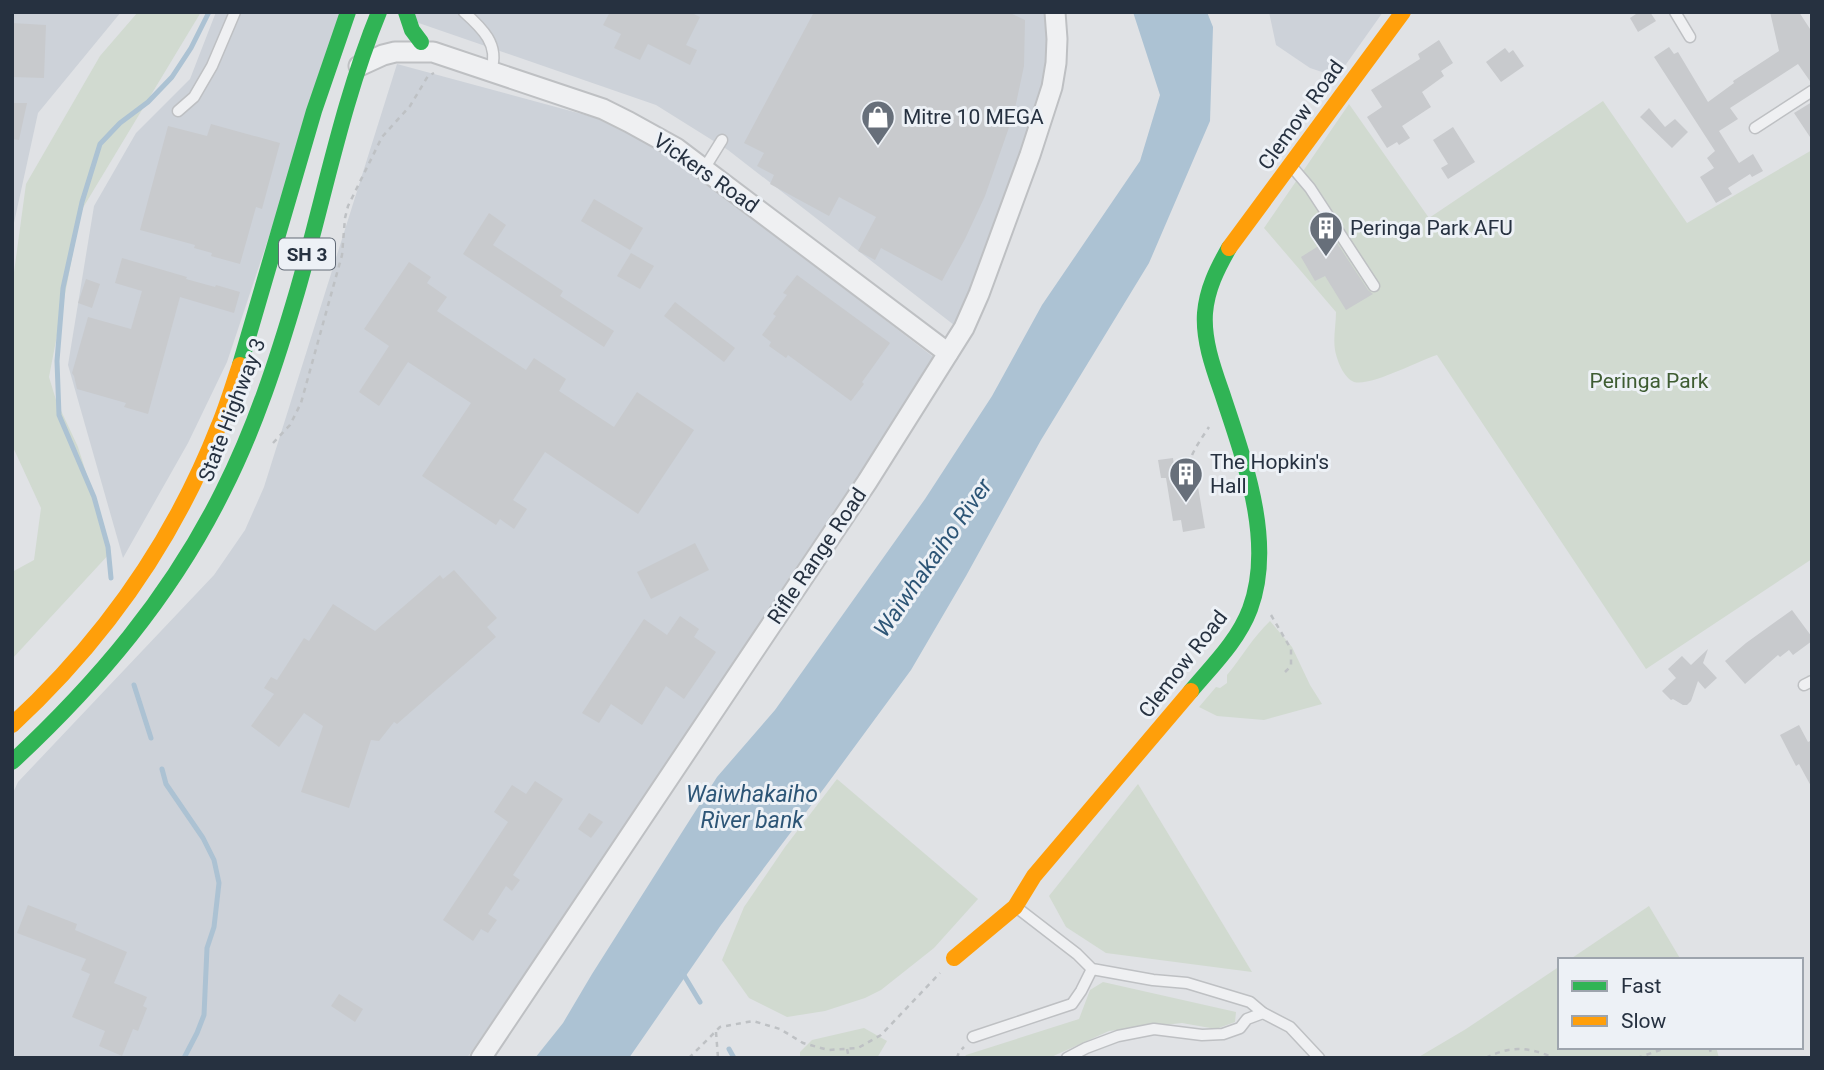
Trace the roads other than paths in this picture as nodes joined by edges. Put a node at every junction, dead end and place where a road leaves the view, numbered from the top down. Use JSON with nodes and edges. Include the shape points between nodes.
{"nodes":[{"id":1,"x":235,"y":12,"type":"edge"},
{"id":2,"x":348,"y":12,"type":"edge"},
{"id":3,"x":406,"y":12,"type":"edge"},
{"id":4,"x":464,"y":12,"type":"edge"},
{"id":5,"x":1055,"y":12,"type":"edge"},
{"id":6,"x":1403,"y":12,"type":"edge"},
{"id":7,"x":1675,"y":12,"type":"edge"},
{"id":8,"x":383,"y":27,"type":"edge"},
{"id":9,"x":1690,"y":37,"type":"dead end"},
{"id":10,"x":337,"y":42,"type":"junction"},
{"id":11,"x":427,"y":47,"type":"junction"},
{"id":12,"x":359,"y":66,"type":"junction"},
{"id":13,"x":491,"y":70,"type":"junction"},
{"id":14,"x":1812,"y":91,"type":"edge"},
{"id":15,"x":178,"y":111,"type":"dead end"},
{"id":16,"x":1755,"y":128,"type":"dead end"},
{"id":17,"x":722,"y":140,"type":"dead end"},
{"id":18,"x":1291,"y":164,"type":"junction"},
{"id":19,"x":704,"y":169,"type":"junction"},
{"id":20,"x":1374,"y":286,"type":"dead end"},
{"id":21,"x":948,"y":353,"type":"junction"},
{"id":22,"x":12,"y":725,"type":"edge"},
{"id":23,"x":12,"y":762,"type":"edge"},
{"id":24,"x":1015,"y":907,"type":"junction"},
{"id":25,"x":954,"y":958,"type":"road end"},
{"id":26,"x":1092,"y":969,"type":"junction"},
{"id":27,"x":1263,"y":1013,"type":"junction"},
{"id":28,"x":973,"y":1037,"type":"dead end"},
{"id":29,"x":1086,"y":1048,"type":"junction"},
{"id":30,"x":481,"y":1058,"type":"edge"},
{"id":31,"x":1067,"y":1058,"type":"edge"},
{"id":32,"x":1079,"y":1058,"type":"edge"},
{"id":33,"x":1319,"y":1058,"type":"edge"}],
"edges":[{"from":1,"to":15,"type":"lane","via":[[212,66],[194,97]]},
{"from":2,"to":10,"type":"main road","name":"State Highway 3","number":"SH 3"},
{"from":3,"to":11,"type":"main road","via":[[412,30]]},
{"from":4,"to":13,"type":"lane","via":[[486,34],[494,52]]},
{"from":5,"to":21,"type":"street","name":"Rifle Range Road","via":[[1052,87],[979,294]]},
{"from":6,"to":18,"type":"main road","name":"Clemow Road"},
{"from":7,"to":9,"type":"lane"},
{"from":8,"to":10,"type":"street"},
{"from":8,"to":11,"type":"street","name":"Vickers Road"},
{"from":8,"to":12,"type":"main road","name":"State Highway 3","number":"SH 3"},
{"from":10,"to":22,"type":"main road","name":"State Highway 3","number":"SH 3","via":[[314,107],[260,303],[224,415],[199,472],[125,600],[60,678]]},
{"from":11,"to":12,"type":"street","name":"Vickers Road","via":[[383,55]]},
{"from":11,"to":13,"type":"street","name":"Vickers Road"},
{"from":12,"to":23,"type":"main road","name":"State Highway 3","number":"SH 3","via":[[274,366],[223,492],[144,621],[72,706]]},
{"from":13,"to":19,"type":"street","name":"Vickers Road","via":[[629,121]]},
{"from":14,"to":16,"type":"lane"},
{"from":17,"to":19,"type":"lane"},
{"from":18,"to":20,"type":"lane"},
{"from":18,"to":24,"type":"main road","name":"Clemow Road","via":[[1233,242],[1211,284],[1205,307],[1209,354],[1251,491],[1260,544],[1251,608],[1224,652],[1034,876]]},
{"from":19,"to":21,"type":"street","name":"Vickers Road"},
{"from":21,"to":30,"type":"street","name":"Rifle Range Road","via":[[867,482]]},
{"from":24,"to":25,"type":"main road","name":"Clemow Road"},
{"from":24,"to":26,"type":"lane"},
{"from":26,"to":27,"type":"lane","via":[[1187,983],[1250,1002]]},
{"from":26,"to":28,"type":"lane","via":[[1072,1004]]},
{"from":27,"to":29,"type":"lane","via":[[1223,1034],[1154,1029]]},
{"from":27,"to":33,"type":"lane","via":[[1290,1027]]},
{"from":29,"to":31,"type":"lane"},
{"from":29,"to":32,"type":"lane"}]}
